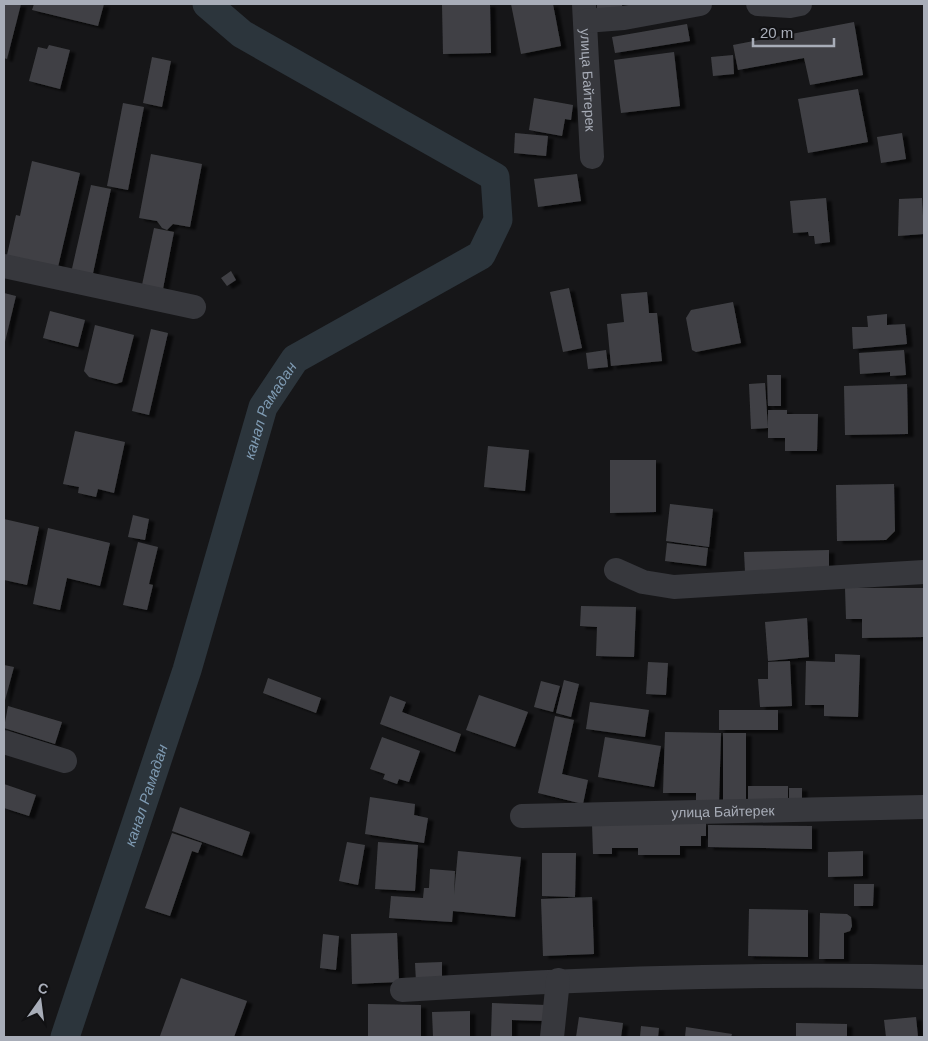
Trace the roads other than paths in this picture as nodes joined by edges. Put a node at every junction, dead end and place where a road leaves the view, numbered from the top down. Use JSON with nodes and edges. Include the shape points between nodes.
{"nodes":[{"id":1,"x":700,"y":4,"type":"edge"},
{"id":2,"x":758,"y":4,"type":"edge"},
{"id":3,"x":800,"y":4,"type":"edge"},
{"id":4,"x":584,"y":13,"type":"edge"},
{"id":5,"x":592,"y":157,"type":"dead end"},
{"id":6,"x":4,"y":266,"type":"edge"},
{"id":7,"x":194,"y":307,"type":"dead end"},
{"id":8,"x":616,"y":570,"type":"dead end"},
{"id":9,"x":924,"y":572,"type":"edge"},
{"id":10,"x":4,"y":742,"type":"edge"},
{"id":11,"x":66,"y":761,"type":"dead end"},
{"id":12,"x":924,"y":807,"type":"edge"},
{"id":13,"x":522,"y":816,"type":"dead end"},
{"id":14,"x":924,"y":977,"type":"edge"},
{"id":15,"x":558,"y":980,"type":"junction"},
{"id":16,"x":402,"y":990,"type":"dead end"},
{"id":17,"x":552,"y":1037,"type":"edge"}],
"edges":[{"from":1,"to":4,"type":"street","via":[[624,18]]},
{"from":2,"to":3,"type":"street"},
{"from":4,"to":5,"type":"street","name":"улица Байтерек"},
{"from":6,"to":7,"type":"street"},
{"from":8,"to":9,"type":"street","via":[[644,582],[674,587]]},
{"from":10,"to":11,"type":"street"},
{"from":12,"to":13,"type":"street","name":"улица Байтерек"},
{"from":14,"to":15,"type":"street","via":[[808,974]]},
{"from":15,"to":16,"type":"street"},
{"from":15,"to":17,"type":"street"}]}
